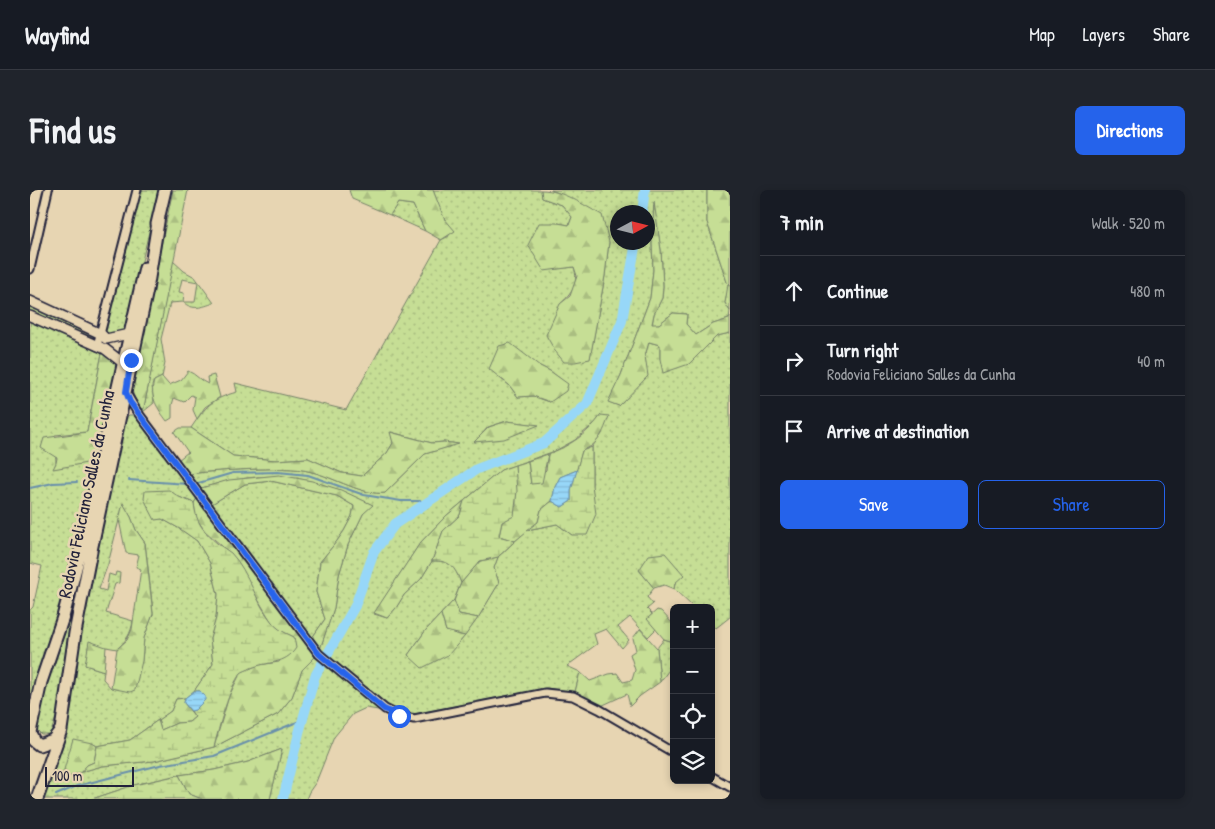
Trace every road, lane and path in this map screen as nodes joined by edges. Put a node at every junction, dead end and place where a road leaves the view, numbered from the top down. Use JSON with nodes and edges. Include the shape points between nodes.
{"nodes":[{"id":1,"x":48,"y":190,"type":"edge"},
{"id":2,"x":136,"y":190,"type":"edge"},
{"id":3,"x":165,"y":190,"type":"edge"},
{"id":4,"x":159,"y":216,"type":"junction"},
{"id":5,"x":30,"y":269,"type":"edge"},
{"id":6,"x":30,"y":301,"type":"edge"},
{"id":7,"x":30,"y":316,"type":"edge"},
{"id":8,"x":100,"y":334,"type":"junction"},
{"id":9,"x":129,"y":334,"type":"junction"},
{"id":10,"x":97,"y":346,"type":"junction"},
{"id":11,"x":122,"y":363,"type":"junction"},
{"id":12,"x":126,"y":392,"type":"junction"},
{"id":13,"x":136,"y":410,"type":"junction"},
{"id":14,"x":120,"y":417,"type":"junction"},
{"id":15,"x":61,"y":730,"type":"junction"},
{"id":16,"x":30,"y":733,"type":"edge"},
{"id":17,"x":670,"y":751,"type":"edge"},
{"id":18,"x":715,"y":778,"type":"edge"},
{"id":19,"x":730,"y":787,"type":"edge"},
{"id":20,"x":37,"y":799,"type":"edge"}],
"edges":[{"from":1,"to":5,"type":"street"},
{"from":2,"to":8,"type":"street"},
{"from":3,"to":4,"type":"main road"},
{"from":4,"to":9,"type":"main road","name":"Rodovia Feliciano Salles da Cunha"},
{"from":4,"to":12,"type":"main road","name":"Rodovia Feliciano Salles da Cunha","via":[[148,290]]},
{"from":6,"to":8,"type":"street"},
{"from":7,"to":10,"type":"street"},
{"from":8,"to":9,"type":"street","via":[[106,339]]},
{"from":8,"to":10,"type":"street"},
{"from":9,"to":11,"type":"main road","name":"Rodovia Feliciano Salles da Cunha"},
{"from":10,"to":11,"type":"street"},
{"from":11,"to":16,"type":"main road","name":"Rodovia Feliciano Salles da Cunha","via":[[84,537],[63,617],[41,682]]},
{"from":12,"to":13,"type":"street"},
{"from":12,"to":14,"type":"main road","name":"Rodovia Feliciano Salles da Cunha"},
{"from":13,"to":14,"type":"street"},
{"from":13,"to":17,"type":"street","via":[[319,654],[384,709],[414,718],[545,692],[573,696]]},
{"from":14,"to":15,"type":"main road","name":"Rodovia Feliciano Salles da Cunha","via":[[75,633]]},
{"from":15,"to":16,"type":"main road","via":[[52,740],[39,744]]},
{"from":15,"to":20,"type":"main road","name":"Rodovia Feliciano Salles da Cunha"},
{"from":18,"to":19,"type":"street"}]}
